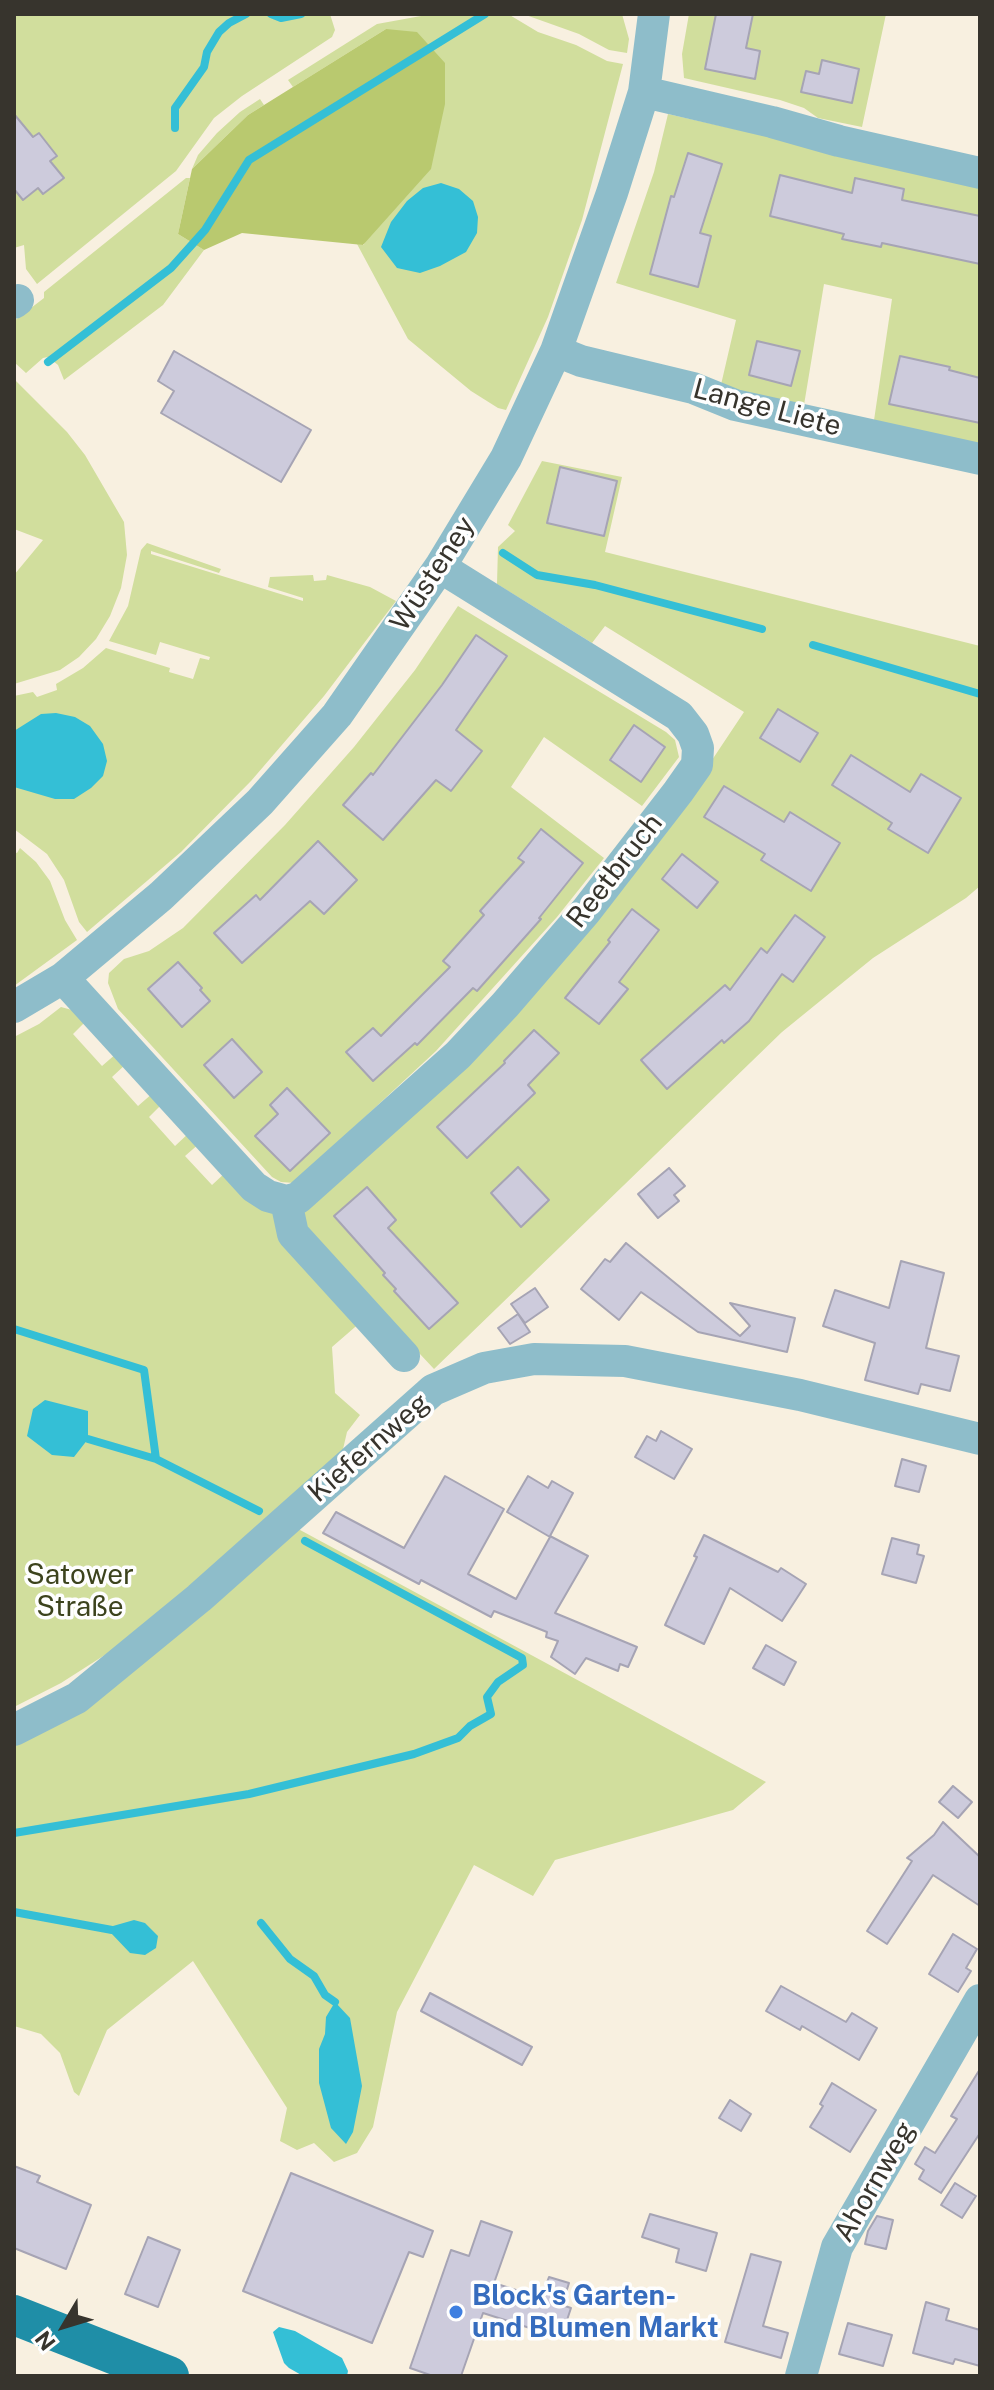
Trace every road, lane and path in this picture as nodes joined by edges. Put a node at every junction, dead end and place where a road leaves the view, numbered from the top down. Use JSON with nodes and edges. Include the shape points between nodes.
{"nodes":[{"id":1,"x":654,"y":14,"type":"edge"},
{"id":2,"x":644,"y":92,"type":"junction"},
{"id":3,"x":980,"y":173,"type":"edge"},
{"id":4,"x":556,"y":351,"type":"junction"},
{"id":5,"x":980,"y":459,"type":"edge"},
{"id":6,"x":440,"y":567,"type":"junction"},
{"id":7,"x":63,"y":978,"type":"junction"},
{"id":8,"x":14,"y":1007,"type":"edge"},
{"id":9,"x":286,"y":1201,"type":"junction"},
{"id":10,"x":404,"y":1356,"type":"dead end"},
{"id":11,"x":980,"y":1439,"type":"edge"},
{"id":12,"x":14,"y":1730,"type":"edge"},
{"id":13,"x":980,"y":2000,"type":"edge"},
{"id":14,"x":14,"y":2315,"type":"edge"},
{"id":15,"x":169,"y":2376,"type":"edge"},
{"id":16,"x":801,"y":2376,"type":"edge"}],
"edges":[{"from":1,"to":2,"type":"street","name":"Wüsteney"},
{"from":2,"to":3,"type":"street"},
{"from":2,"to":4,"type":"street","name":"Wüsteney"},
{"from":4,"to":5,"type":"street","name":"Lange Liete","via":[[693,388],[735,405]]},
{"from":4,"to":6,"type":"street","name":"Wüsteney","via":[[506,458]]},
{"from":6,"to":7,"type":"street","name":"Wüsteney","via":[[337,715],[287,772],[161,896]]},
{"from":6,"to":9,"type":"street","name":"Reetbruch","via":[[679,716],[693,734],[697,765],[605,887],[487,1025],[298,1198]]},
{"from":7,"to":8,"type":"street","name":"Wüsteney"},
{"from":7,"to":9,"type":"street","via":[[254,1187]]},
{"from":9,"to":10,"type":"street","via":[[293,1234]]},
{"from":11,"to":12,"type":"street","name":"Kiefernweg","via":[[800,1395],[625,1361],[534,1359],[484,1368],[433,1390],[199,1598],[77,1698]]},
{"from":13,"to":16,"type":"street","name":"Ahornweg","via":[[837,2247]]},
{"from":14,"to":15,"type":"main road"}]}
